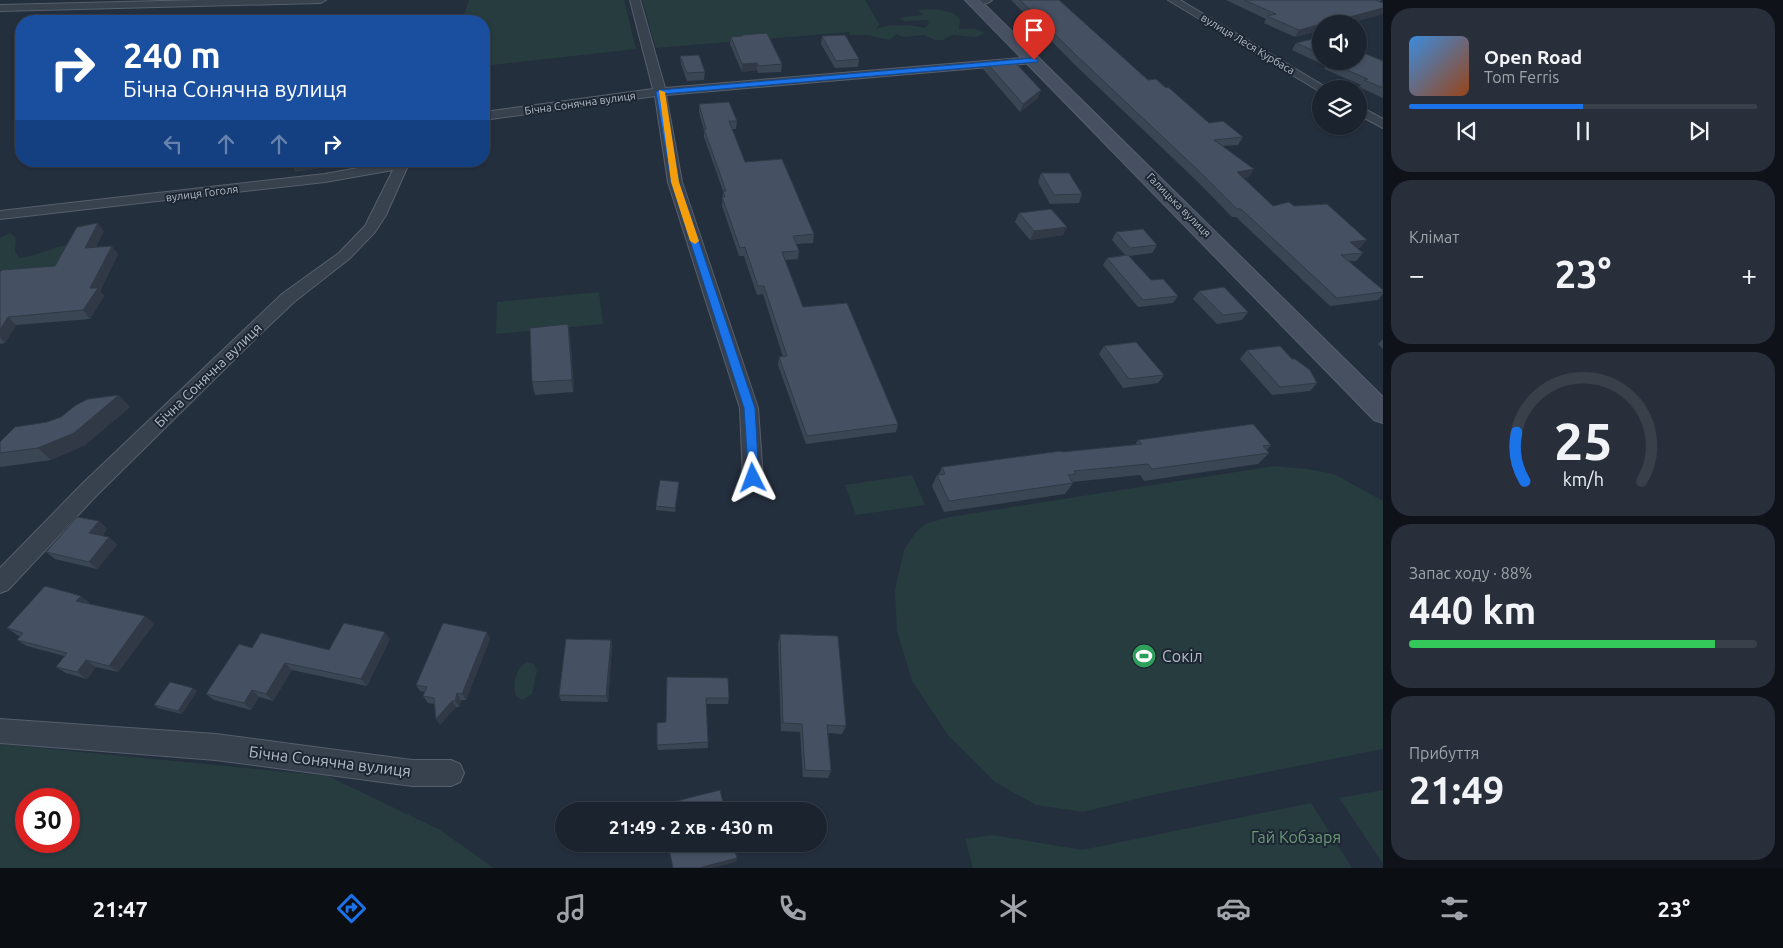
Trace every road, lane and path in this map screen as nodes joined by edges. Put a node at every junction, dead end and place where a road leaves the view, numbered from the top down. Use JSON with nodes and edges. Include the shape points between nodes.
{"nodes":[{"id":1,"x":321,"y":0,"type":"edge"},
{"id":2,"x":635,"y":0,"type":"edge"},
{"id":3,"x":978,"y":0,"type":"edge"},
{"id":4,"x":1173,"y":0,"type":"edge"},
{"id":5,"x":0,"y":8,"type":"edge"},
{"id":6,"x":1034,"y":60,"type":"junction"},
{"id":7,"x":1312,"y":82,"type":"edge"},
{"id":8,"x":660,"y":92,"type":"junction"},
{"id":9,"x":490,"y":115,"type":"edge"},
{"id":10,"x":1367,"y":115,"type":"edge"},
{"id":11,"x":1383,"y":124,"type":"edge"},
{"id":12,"x":382,"y":167,"type":"edge"},
{"id":13,"x":401,"y":167,"type":"edge"},
{"id":14,"x":0,"y":215,"type":"edge"},
{"id":15,"x":1383,"y":413,"type":"edge"},
{"id":16,"x":753,"y":478,"type":"dead end"},
{"id":17,"x":0,"y":583,"type":"edge"},
{"id":18,"x":0,"y":731,"type":"edge"},
{"id":19,"x":451,"y":773,"type":"dead end"}],
"edges":[{"from":1,"to":5,"type":"street"},
{"from":2,"to":8,"type":"street"},
{"from":3,"to":6,"type":"street","name":"Галицька вулиця"},
{"from":4,"to":7,"type":"street","name":"вулиця Леся Курбаса"},
{"from":6,"to":8,"type":"street","name":"Бічна Сонячна вулиця"},
{"from":6,"to":15,"type":"street","name":"Галицька вулиця"},
{"from":8,"to":9,"type":"street","name":"Бічна Сонячна вулиця"},
{"from":8,"to":16,"type":"street","via":[[675,182],[749,408]]},
{"from":10,"to":11,"type":"street"},
{"from":12,"to":14,"type":"street","name":"вулиця Гоголя","via":[[325,178]]},
{"from":13,"to":17,"type":"street","name":"Бічна Сонячна вулиця","via":[[379,215],[344,256],[288,298],[250,334],[89,490]]},
{"from":18,"to":19,"type":"street","name":"Бічна Сонячна вулиця","via":[[216,747],[412,773]]}]}
